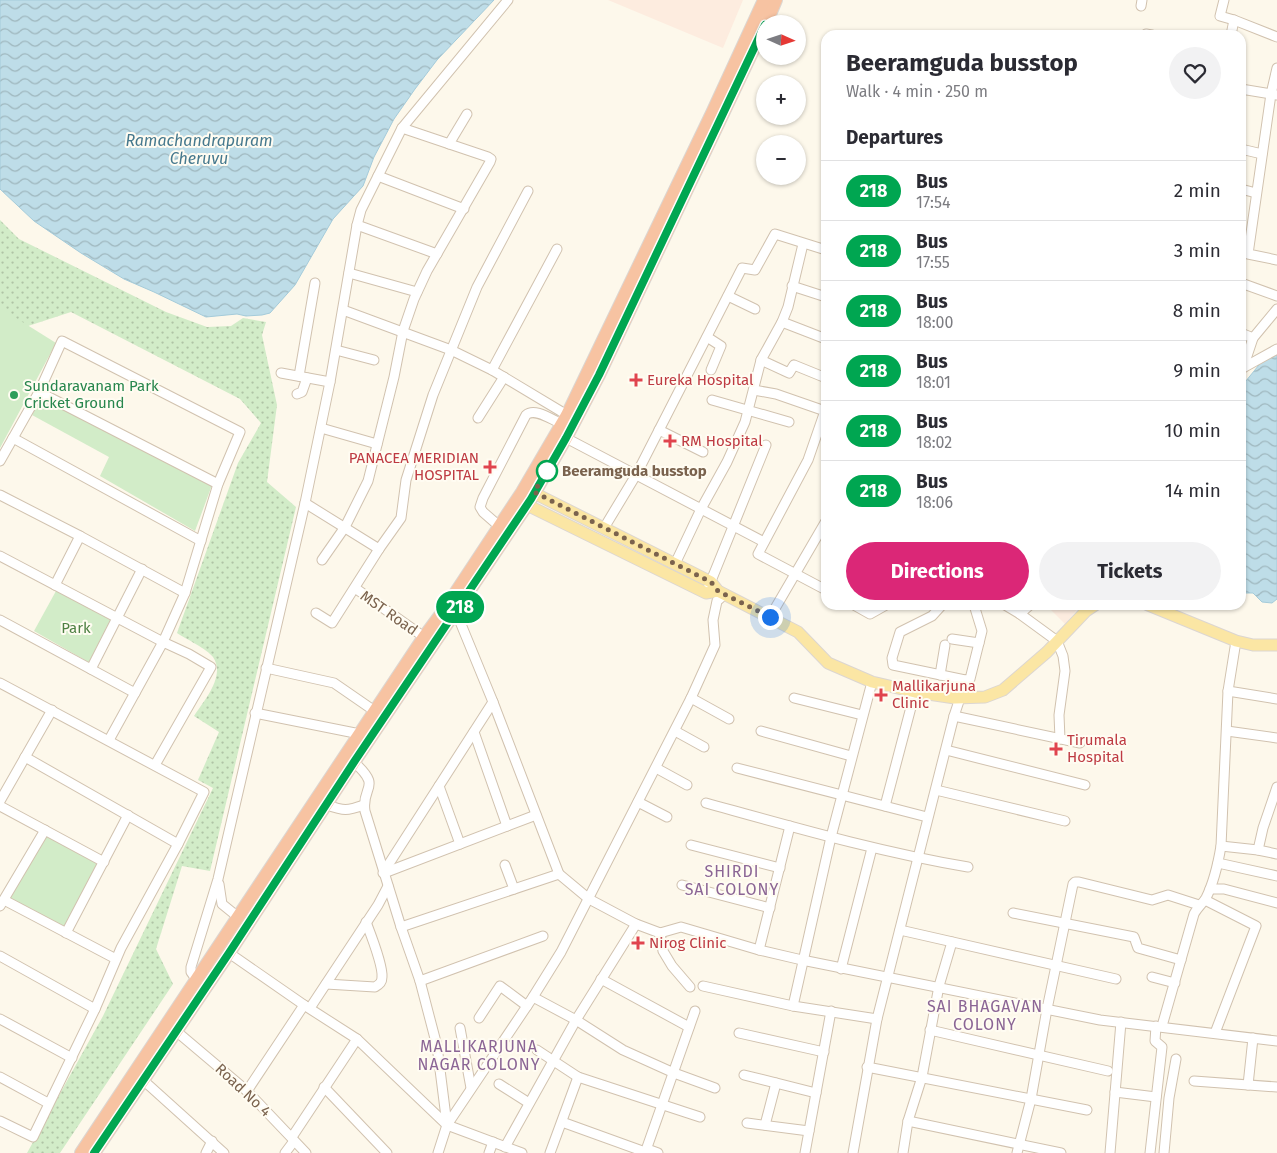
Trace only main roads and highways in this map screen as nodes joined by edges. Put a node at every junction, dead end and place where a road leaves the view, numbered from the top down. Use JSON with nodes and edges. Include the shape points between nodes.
{"nodes":[{"id":1,"x":764,"y":0,"type":"edge"},
{"id":2,"x":776,"y":0,"type":"edge"},
{"id":3,"x":769,"y":15,"type":"edge"},
{"id":4,"x":756,"y":43,"type":"edge"},
{"id":5,"x":627,"y":305,"type":"junction"},
{"id":6,"x":534,"y":492,"type":"junction"},
{"id":7,"x":527,"y":505,"type":"junction"},
{"id":8,"x":715,"y":590,"type":"junction"},
{"id":9,"x":1088,"y":610,"type":"edge"},
{"id":10,"x":1160,"y":610,"type":"edge"},
{"id":11,"x":1277,"y":645,"type":"edge"},
{"id":12,"x":402,"y":682,"type":"junction"},
{"id":13,"x":391,"y":698,"type":"junction"},
{"id":14,"x":87,"y":1152,"type":"edge"}],
"edges":[{"from":1,"to":5,"type":"highway"},
{"from":2,"to":3,"type":"highway"},
{"from":4,"to":5,"type":"highway"},
{"from":5,"to":6,"type":"highway","via":[[566,438]]},
{"from":5,"to":12,"type":"highway","via":[[526,484],[424,637]]},
{"from":6,"to":7,"type":"highway"},
{"from":6,"to":8,"type":"main road","via":[[675,564]]},
{"from":7,"to":8,"type":"main road"},
{"from":7,"to":12,"type":"highway","via":[[456,612]]},
{"from":8,"to":9,"type":"main road","via":[[798,632],[828,663],[872,682],[962,698],[985,697],[1003,690]]},
{"from":10,"to":11,"type":"main road","via":[[1236,641]]},
{"from":12,"to":13,"type":"highway"},
{"from":13,"to":14,"type":"highway","via":[[327,805],[229,953],[143,1080]]},
{"from":13,"to":14,"type":"highway","via":[[360,734],[196,979]]}]}
